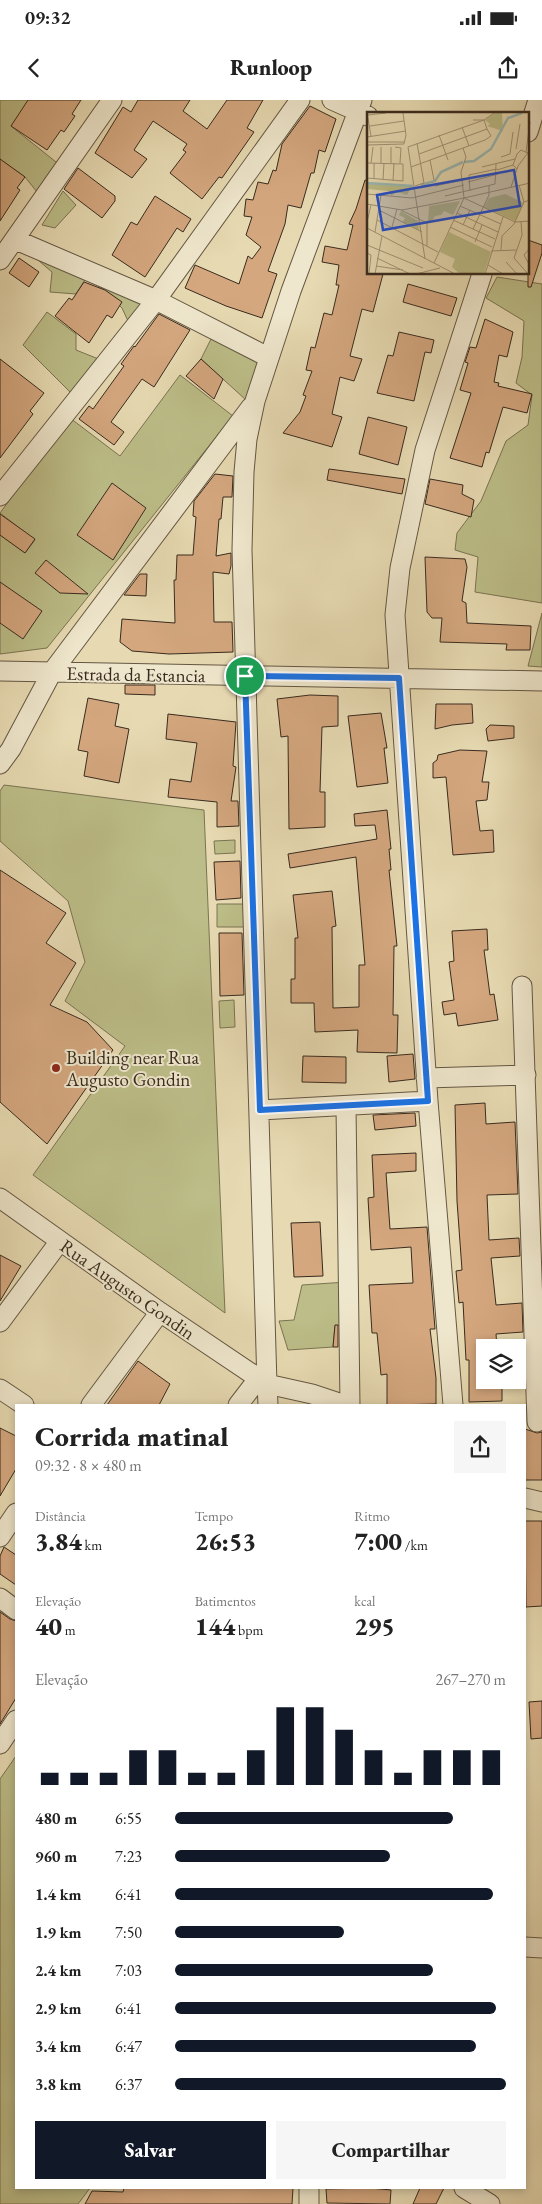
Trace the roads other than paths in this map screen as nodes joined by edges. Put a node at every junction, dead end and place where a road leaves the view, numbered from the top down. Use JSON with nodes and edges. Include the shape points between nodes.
{"nodes":[{"id":1,"x":112,"y":100,"type":"edge"},
{"id":2,"x":300,"y":100,"type":"edge"},
{"id":3,"x":332,"y":100,"type":"edge"},
{"id":4,"x":538,"y":100,"type":"edge"},
{"id":5,"x":363,"y":109,"type":"edge"},
{"id":6,"x":530,"y":126,"type":"edge"},
{"id":7,"x":16,"y":240,"type":"junction"},
{"id":8,"x":0,"y":260,"type":"edge"},
{"id":9,"x":482,"y":275,"type":"edge"},
{"id":10,"x":156,"y":300,"type":"junction"},
{"id":11,"x":268,"y":357,"type":"junction"},
{"id":12,"x":255,"y":402,"type":"junction"},
{"id":13,"x":0,"y":496,"type":"edge"},
{"id":14,"x":0,"y":671,"type":"edge"},
{"id":15,"x":52,"y":672,"type":"junction"},
{"id":16,"x":245,"y":676,"type":"junction"},
{"id":17,"x":399,"y":678,"type":"junction"},
{"id":18,"x":542,"y":681,"type":"edge"},
{"id":19,"x":0,"y":764,"type":"edge"},
{"id":20,"x":522,"y":986,"type":"dead end"},
{"id":21,"x":526,"y":1075,"type":"junction"},
{"id":22,"x":426,"y":1078,"type":"junction"},
{"id":23,"x":428,"y":1101,"type":"junction"},
{"id":24,"x":346,"y":1107,"type":"junction"},
{"id":25,"x":260,"y":1110,"type":"junction"},
{"id":26,"x":0,"y":1198,"type":"edge"},
{"id":27,"x":60,"y":1241,"type":"junction"},
{"id":28,"x":160,"y":1312,"type":"junction"},
{"id":29,"x":0,"y":1322,"type":"edge"},
{"id":30,"x":262,"y":1381,"type":"junction"},
{"id":31,"x":0,"y":1389,"type":"edge"},
{"id":32,"x":22,"y":1404,"type":"edge"},
{"id":33,"x":92,"y":1404,"type":"edge"},
{"id":34,"x":239,"y":1404,"type":"edge"},
{"id":35,"x":268,"y":1404,"type":"edge"},
{"id":36,"x":342,"y":1404,"type":"edge"},
{"id":37,"x":350,"y":1404,"type":"edge"},
{"id":38,"x":453,"y":1404,"type":"edge"},
{"id":39,"x":535,"y":1422,"type":"edge"},
{"id":40,"x":526,"y":1498,"type":"edge"},
{"id":41,"x":542,"y":1502,"type":"edge"},
{"id":42,"x":15,"y":1514,"type":"edge"},
{"id":43,"x":0,"y":1537,"type":"edge"},
{"id":44,"x":0,"y":1598,"type":"edge"},
{"id":45,"x":15,"y":1609,"type":"edge"},
{"id":46,"x":15,"y":1722,"type":"edge"},
{"id":47,"x":0,"y":1744,"type":"edge"},
{"id":48,"x":526,"y":1947,"type":"edge"},
{"id":49,"x":542,"y":1948,"type":"edge"},
{"id":50,"x":309,"y":2189,"type":"edge"},
{"id":51,"x":466,"y":2189,"type":"edge"},
{"id":52,"x":309,"y":2204,"type":"edge"},
{"id":53,"x":490,"y":2204,"type":"edge"}],
"edges":[{"from":1,"to":7,"type":"street"},
{"from":2,"to":10,"type":"street"},
{"from":3,"to":5,"type":"street"},
{"from":4,"to":6,"type":"street"},
{"from":5,"to":11,"type":"street"},
{"from":7,"to":8,"type":"street"},
{"from":7,"to":10,"type":"street"},
{"from":9,"to":17,"type":"street","via":[[425,450],[408,526],[395,615]]},
{"from":10,"to":11,"type":"street"},
{"from":10,"to":13,"type":"street"},
{"from":11,"to":12,"type":"street"},
{"from":12,"to":15,"type":"street"},
{"from":12,"to":16,"type":"street","via":[[247,439],[243,496]]},
{"from":14,"to":15,"type":"street","name":"Estrada da Estancia"},
{"from":15,"to":16,"type":"street","name":"Estrada da Estancia"},
{"from":15,"to":19,"type":"street"},
{"from":16,"to":17,"type":"street","name":"Estrada da Estancia"},
{"from":16,"to":25,"type":"street"},
{"from":17,"to":18,"type":"street","name":"Estrada da Estancia"},
{"from":17,"to":22,"type":"street"},
{"from":20,"to":21,"type":"street"},
{"from":21,"to":22,"type":"street"},
{"from":21,"to":39,"type":"street"},
{"from":22,"to":23,"type":"street"},
{"from":23,"to":24,"type":"street"},
{"from":23,"to":38,"type":"street"},
{"from":24,"to":25,"type":"street"},
{"from":24,"to":37,"type":"street"},
{"from":25,"to":30,"type":"street"},
{"from":26,"to":27,"type":"street","name":"Rua Augusto Gondin"},
{"from":27,"to":28,"type":"street","name":"Rua Augusto Gondin"},
{"from":27,"to":29,"type":"street"},
{"from":28,"to":30,"type":"street","name":"Rua Augusto Gondin"},
{"from":28,"to":33,"type":"street"},
{"from":30,"to":34,"type":"street"},
{"from":30,"to":35,"type":"street"},
{"from":30,"to":36,"type":"street"},
{"from":31,"to":32,"type":"street"},
{"from":40,"to":41,"type":"street"},
{"from":42,"to":43,"type":"street"},
{"from":44,"to":45,"type":"street"},
{"from":46,"to":47,"type":"street"},
{"from":48,"to":49,"type":"street"},
{"from":50,"to":52,"type":"street"},
{"from":51,"to":53,"type":"street"}]}
